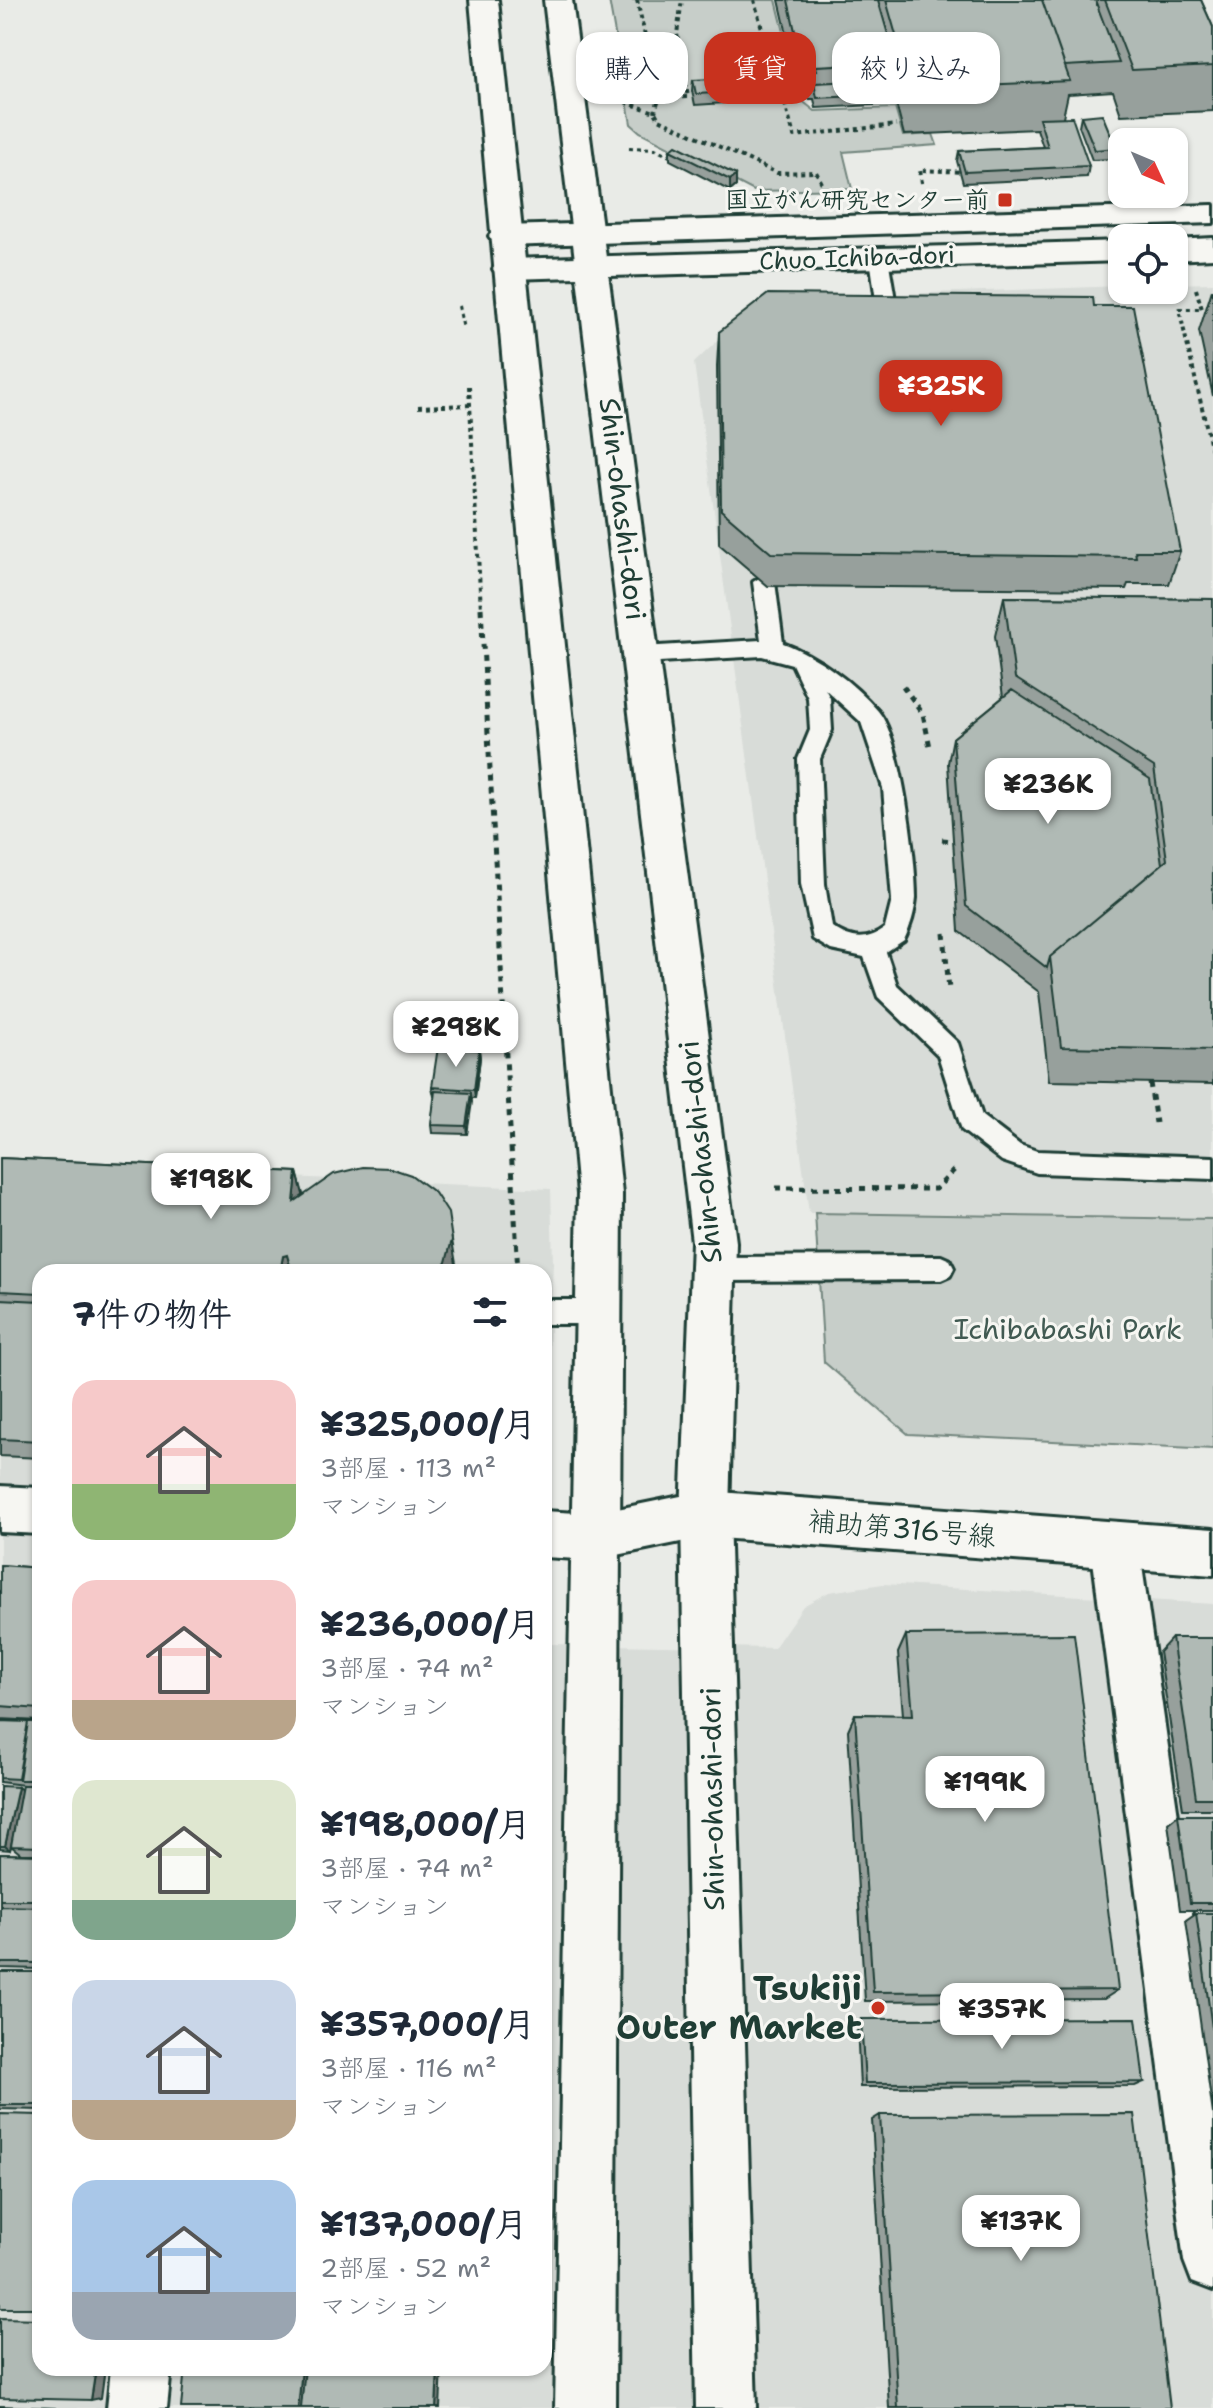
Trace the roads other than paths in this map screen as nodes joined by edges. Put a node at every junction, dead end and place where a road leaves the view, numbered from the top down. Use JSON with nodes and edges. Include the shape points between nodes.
{"nodes":[{"id":1,"x":484,"y":0,"type":"edge"},
{"id":2,"x":558,"y":0,"type":"edge"},
{"id":3,"x":1213,"y":214,"type":"edge"},
{"id":4,"x":1213,"y":248,"type":"edge"},
{"id":5,"x":1188,"y":249,"type":"edge"},
{"id":6,"x":590,"y":250,"type":"junction"},
{"id":7,"x":1108,"y":251,"type":"edge"},
{"id":8,"x":507,"y":253,"type":"junction"},
{"id":9,"x":879,"y":258,"type":"junction"},
{"id":10,"x":890,"y":329,"type":"edge"},
{"id":11,"x":764,"y":582,"type":"edge"},
{"id":12,"x":773,"y":649,"type":"junction"},
{"id":13,"x":642,"y":655,"type":"junction"},
{"id":14,"x":800,"y":659,"type":"junction"},
{"id":15,"x":872,"y":947,"type":"junction"},
{"id":16,"x":1213,"y":1168,"type":"edge"},
{"id":17,"x":941,"y":1268,"type":"dead end"},
{"id":18,"x":713,"y":1269,"type":"junction"},
{"id":19,"x":552,"y":1312,"type":"edge"},
{"id":20,"x":599,"y":1312,"type":"junction"},
{"id":21,"x":0,"y":1509,"type":"edge"},
{"id":22,"x":32,"y":1511,"type":"edge"},
{"id":23,"x":705,"y":1514,"type":"junction"},
{"id":24,"x":552,"y":1534,"type":"edge"},
{"id":25,"x":593,"y":1537,"type":"junction"},
{"id":26,"x":1115,"y":1545,"type":"junction"},
{"id":27,"x":1213,"y":1552,"type":"edge"},
{"id":28,"x":1213,"y":2261,"type":"edge"},
{"id":29,"x":140,"y":2376,"type":"edge"},
{"id":30,"x":137,"y":2408,"type":"edge"},
{"id":31,"x":585,"y":2408,"type":"edge"},
{"id":32,"x":726,"y":2408,"type":"edge"}],
"edges":[{"from":1,"to":8,"type":"main road"},
{"from":2,"to":6,"type":"main road","name":"Shin-ohashi-dori"},
{"from":3,"to":6,"type":"main road","name":"Chuo Ichiba-dori"},
{"from":4,"to":5,"type":"main road"},
{"from":6,"to":8,"type":"main road"},
{"from":6,"to":9,"type":"main road","name":"Chuo Ichiba-dori"},
{"from":6,"to":13,"type":"main road","name":"Shin-ohashi-dori"},
{"from":7,"to":9,"type":"main road","name":"Chuo Ichiba-dori"},
{"from":8,"to":20,"type":"main road","via":[[596,1147]]},
{"from":9,"to":10,"type":"lane"},
{"from":11,"to":12,"type":"lane"},
{"from":12,"to":13,"type":"lane"},
{"from":12,"to":14,"type":"lane"},
{"from":13,"to":18,"type":"main road","name":"Shin-ohashi-dori","via":[[714,1242]]},
{"from":14,"to":15,"type":"lane","via":[[819,698],[821,730],[809,759],[813,884],[821,932],[853,950]]},
{"from":14,"to":15,"type":"lane","via":[[871,718],[894,788],[904,900],[896,933]]},
{"from":15,"to":16,"type":"lane","via":[[887,990],[949,1050],[971,1122],[1011,1153],[1037,1162]]},
{"from":17,"to":18,"type":"lane"},
{"from":18,"to":23,"type":"main road","name":"Shin-ohashi-dori"},
{"from":19,"to":20,"type":"lane"},
{"from":20,"to":25,"type":"main road"},
{"from":21,"to":22,"type":"main road"},
{"from":23,"to":25,"type":"main road","name":"補助第316号線"},
{"from":23,"to":26,"type":"main road","name":"補助第316号線"},
{"from":23,"to":32,"type":"main road","name":"Shin-ohashi-dori"},
{"from":24,"to":25,"type":"main road","name":"補助第316号線"},
{"from":25,"to":31,"type":"main road","via":[[596,1667]]},
{"from":26,"to":27,"type":"main road","name":"補助第316号線"},
{"from":26,"to":28,"type":"main road"},
{"from":29,"to":30,"type":"main road"}]}
